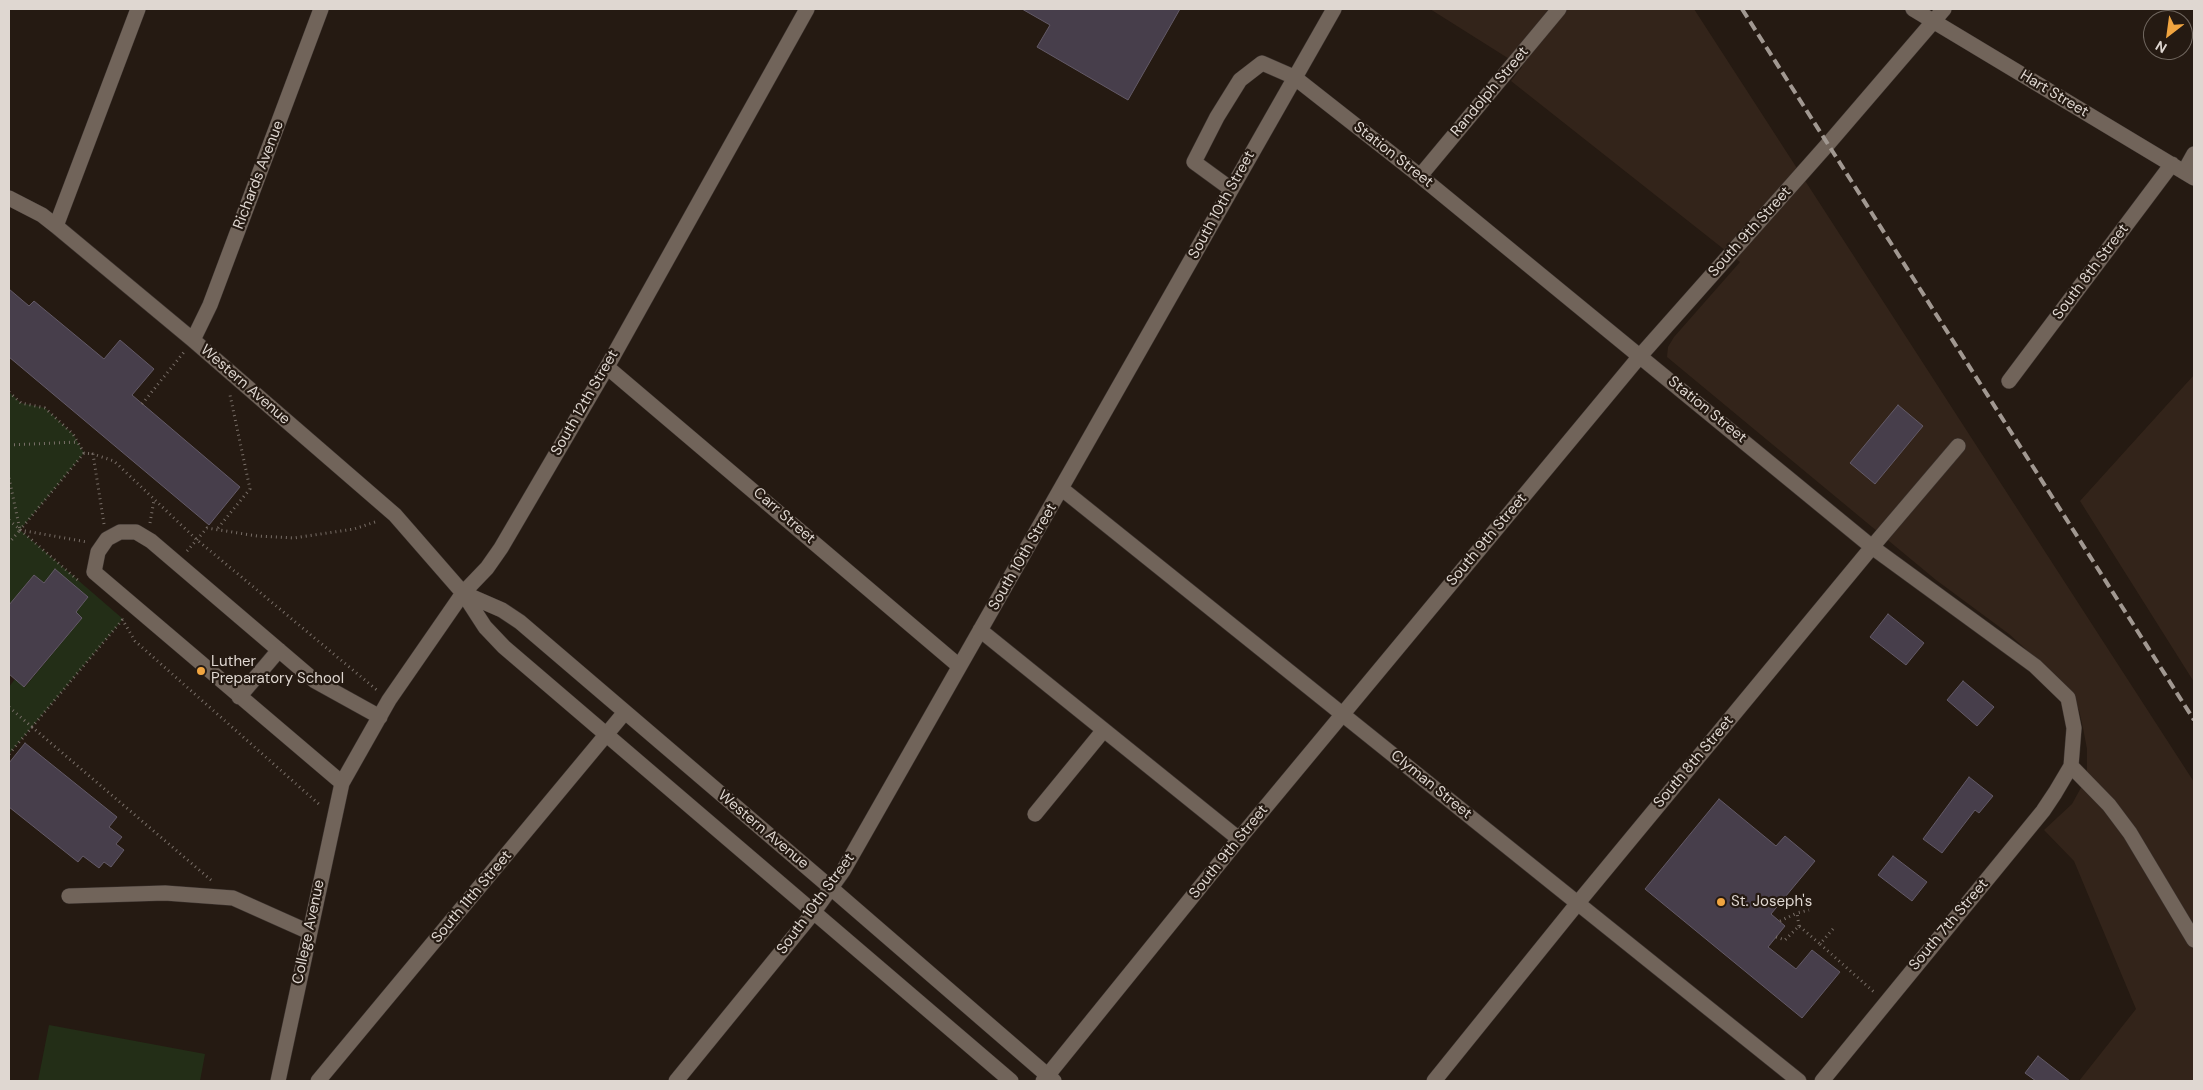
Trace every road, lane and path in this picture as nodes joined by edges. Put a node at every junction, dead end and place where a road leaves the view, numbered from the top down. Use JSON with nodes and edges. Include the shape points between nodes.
{"nodes":[{"id":1,"x":138,"y":9,"type":"edge"},
{"id":2,"x":321,"y":9,"type":"edge"},
{"id":3,"x":807,"y":9,"type":"edge"},
{"id":4,"x":1334,"y":9,"type":"edge"},
{"id":5,"x":1559,"y":9,"type":"edge"},
{"id":6,"x":1913,"y":9,"type":"edge"},
{"id":7,"x":1944,"y":9,"type":"edge"},
{"id":8,"x":1934,"y":22,"type":"junction"},
{"id":9,"x":1294,"y":77,"type":"junction"},
{"id":10,"x":2194,"y":154,"type":"edge"},
{"id":11,"x":2183,"y":171,"type":"edge"},
{"id":12,"x":1420,"y":176,"type":"junction"},
{"id":13,"x":1231,"y":189,"type":"junction"},
{"id":14,"x":9,"y":198,"type":"edge"},
{"id":15,"x":56,"y":226,"type":"junction"},
{"id":16,"x":193,"y":340,"type":"junction"},
{"id":17,"x":1640,"y":356,"type":"junction"},
{"id":18,"x":607,"y":367,"type":"junction"},
{"id":19,"x":224,"y":368,"type":"junction"},
{"id":20,"x":2009,"y":381,"type":"dead end"},
{"id":21,"x":9,"y":392,"type":"edge"},
{"id":22,"x":142,"y":404,"type":"dead end"},
{"id":23,"x":78,"y":442,"type":"junction"},
{"id":24,"x":9,"y":445,"type":"edge"},
{"id":25,"x":1958,"y":446,"type":"dead end"},
{"id":26,"x":84,"y":453,"type":"junction"},
{"id":27,"x":92,"y":454,"type":"junction"},
{"id":28,"x":9,"y":478,"type":"edge"},
{"id":29,"x":1062,"y":489,"type":"junction"},
{"id":30,"x":395,"y":515,"type":"junction"},
{"id":31,"x":9,"y":520,"type":"edge"},
{"id":32,"x":218,"y":528,"type":"junction"},
{"id":33,"x":20,"y":530,"type":"junction"},
{"id":34,"x":196,"y":539,"type":"junction"},
{"id":35,"x":107,"y":540,"type":"junction"},
{"id":36,"x":90,"y":542,"type":"dead end"},
{"id":37,"x":9,"y":543,"type":"edge"},
{"id":38,"x":1872,"y":547,"type":"junction"},
{"id":39,"x":177,"y":563,"type":"junction"},
{"id":40,"x":85,"y":586,"type":"dead end"},
{"id":41,"x":462,"y":593,"type":"junction"},
{"id":42,"x":117,"y":614,"type":"dead end"},
{"id":43,"x":123,"y":619,"type":"junction"},
{"id":44,"x":980,"y":630,"type":"junction"},
{"id":45,"x":279,"y":650,"type":"junction"},
{"id":46,"x":959,"y":666,"type":"junction"},
{"id":47,"x":239,"y":697,"type":"junction"},
{"id":48,"x":389,"y":700,"type":"junction"},
{"id":49,"x":9,"y":707,"type":"edge"},
{"id":50,"x":625,"y":712,"type":"junction"},
{"id":51,"x":1343,"y":714,"type":"junction"},
{"id":52,"x":380,"y":716,"type":"junction"},
{"id":53,"x":32,"y":727,"type":"junction"},
{"id":54,"x":1103,"y":731,"type":"junction"},
{"id":55,"x":606,"y":735,"type":"junction"},
{"id":56,"x":9,"y":754,"type":"edge"},
{"id":57,"x":2071,"y":766,"type":"junction"},
{"id":58,"x":342,"y":783,"type":"junction"},
{"id":59,"x":1035,"y":814,"type":"dead end"},
{"id":60,"x":334,"y":817,"type":"junction"},
{"id":61,"x":1240,"y":839,"type":"junction"},
{"id":62,"x":831,"y":888,"type":"junction"},
{"id":63,"x":69,"y":896,"type":"dead end"},
{"id":64,"x":233,"y":898,"type":"junction"},
{"id":65,"x":1577,"y":904,"type":"junction"},
{"id":66,"x":1809,"y":910,"type":"dead end"},
{"id":67,"x":813,"y":912,"type":"junction"},
{"id":68,"x":1797,"y":914,"type":"junction"},
{"id":69,"x":1780,"y":921,"type":"dead end"},
{"id":70,"x":1799,"y":926,"type":"junction"},
{"id":71,"x":1833,"y":929,"type":"dead end"},
{"id":72,"x":309,"y":932,"type":"junction"},
{"id":73,"x":1776,"y":937,"type":"dead end"},
{"id":74,"x":2194,"y":940,"type":"edge"},
{"id":75,"x":1820,"y":944,"type":"junction"},
{"id":76,"x":1886,"y":1002,"type":"junction"},
{"id":77,"x":1048,"y":1079,"type":"edge"},
{"id":78,"x":278,"y":1081,"type":"edge"},
{"id":79,"x":318,"y":1081,"type":"edge"},
{"id":80,"x":676,"y":1081,"type":"edge"},
{"id":81,"x":1011,"y":1081,"type":"edge"},
{"id":82,"x":1434,"y":1081,"type":"edge"},
{"id":83,"x":1799,"y":1081,"type":"edge"},
{"id":84,"x":1822,"y":1081,"type":"edge"}],
"edges":[{"from":1,"to":15,"type":"street"},
{"from":2,"to":16,"type":"street","name":"Richards Avenue","via":[[210,305]]},
{"from":3,"to":18,"type":"street","name":"South 12th Street"},
{"from":4,"to":9,"type":"street","name":"South 10th Street"},
{"from":5,"to":12,"type":"street","name":"Randolph Street"},
{"from":6,"to":8,"type":"street","name":"Hart Street"},
{"from":7,"to":8,"type":"street","name":"South 9th Street"},
{"from":8,"to":11,"type":"street","name":"Hart Street"},
{"from":8,"to":17,"type":"street","name":"South 9th Street"},
{"from":9,"to":12,"type":"street","name":"Station Street"},
{"from":9,"to":13,"type":"street","name":"South 10th Street"},
{"from":9,"to":13,"type":"street","name":"Station Street","via":[[1262,63],[1240,80],[1217,117],[1194,162]]},
{"from":10,"to":11,"type":"street","name":"South 8th Street"},
{"from":11,"to":20,"type":"street","name":"South 8th Street"},
{"from":12,"to":17,"type":"street","name":"Station Street"},
{"from":13,"to":29,"type":"street","name":"South 10th Street"},
{"from":14,"to":15,"type":"street","name":"Western Avenue"},
{"from":15,"to":16,"type":"street","name":"Western Avenue"},
{"from":16,"to":19,"type":"street","name":"Western Avenue"},
{"from":16,"to":22,"type":"path"},
{"from":17,"to":38,"type":"street","name":"Station Street"},
{"from":17,"to":51,"type":"street","name":"South 9th Street"},
{"from":18,"to":41,"type":"street","name":"South 12th Street","via":[[501,548],[487,568]]},
{"from":18,"to":46,"type":"street","name":"Carr Street"},
{"from":19,"to":30,"type":"street","name":"Western Avenue"},
{"from":19,"to":32,"type":"path","via":[[250,489]]},
{"from":21,"to":23,"type":"path","via":[[21,403],[45,408]]},
{"from":23,"to":24,"type":"path"},
{"from":23,"to":26,"type":"path"},
{"from":25,"to":38,"type":"street","name":"South 8th Street"},
{"from":26,"to":27,"type":"path"},
{"from":26,"to":33,"type":"path"},
{"from":27,"to":34,"type":"path","via":[[114,462]]},
{"from":27,"to":35,"type":"path"},
{"from":28,"to":33,"type":"path"},
{"from":29,"to":44,"type":"street","name":"South 10th Street"},
{"from":29,"to":51,"type":"street","name":"Clyman Street"},
{"from":30,"to":32,"type":"path","via":[[354,529],[294,538],[257,536]]},
{"from":30,"to":41,"type":"street","name":"Western Avenue"},
{"from":31,"to":33,"type":"path"},
{"from":32,"to":34,"type":"path","via":[[207,528]]},
{"from":33,"to":36,"type":"path"},
{"from":33,"to":37,"type":"path"},
{"from":33,"to":40,"type":"path"},
{"from":34,"to":39,"type":"path"},
{"from":34,"to":48,"type":"path"},
{"from":35,"to":39,"type":"street","via":[[120,532],[136,532]]},
{"from":35,"to":47,"type":"street","via":[[98,552],[94,572]]},
{"from":38,"to":57,"type":"street","name":"Station Street","via":[[2034,666],[2068,698],[2074,728]]},
{"from":38,"to":65,"type":"street","name":"South 8th Street"},
{"from":39,"to":45,"type":"street"},
{"from":41,"to":48,"type":"street","name":"South 12th Street"},
{"from":41,"to":50,"type":"street","name":"Western Avenue","via":[[502,610],[520,622]]},
{"from":41,"to":55,"type":"street","name":"Western Avenue","via":[[485,627],[504,647]]},
{"from":42,"to":43,"type":"path"},
{"from":43,"to":53,"type":"path"},
{"from":43,"to":60,"type":"path","via":[[135,641]]},
{"from":44,"to":46,"type":"street","name":"South 10th Street"},
{"from":44,"to":54,"type":"street"},
{"from":45,"to":47,"type":"street"},
{"from":45,"to":52,"type":"street","via":[[315,681]]},
{"from":46,"to":62,"type":"street","name":"South 10th Street","via":[[855,852]]},
{"from":47,"to":58,"type":"street"},
{"from":48,"to":52,"type":"street","name":"South 12th Street"},
{"from":49,"to":53,"type":"path"},
{"from":50,"to":55,"type":"street","name":"South 11th Street"},
{"from":50,"to":62,"type":"street","name":"Western Avenue"},
{"from":51,"to":61,"type":"street","name":"South 9th Street"},
{"from":51,"to":65,"type":"street","name":"Clyman Street"},
{"from":52,"to":58,"type":"street","name":"South 12th Street"},
{"from":53,"to":56,"type":"path"},
{"from":53,"to":64,"type":"path"},
{"from":54,"to":59,"type":"street"},
{"from":54,"to":61,"type":"street"},
{"from":55,"to":67,"type":"street","name":"Western Avenue"},
{"from":55,"to":79,"type":"street","name":"South 11th Street"},
{"from":57,"to":74,"type":"street","via":[[2109,804],[2130,833]]},
{"from":57,"to":76,"type":"street","name":"South 7th Street","via":[[2043,811]]},
{"from":58,"to":60,"type":"street","name":"College Avenue"},
{"from":60,"to":72,"type":"street","name":"College Avenue"},
{"from":61,"to":77,"type":"street","name":"South 9th Street"},
{"from":62,"to":67,"type":"street","name":"South 10th Street"},
{"from":62,"to":77,"type":"street","name":"Western Avenue"},
{"from":63,"to":64,"type":"street","via":[[165,893]]},
{"from":64,"to":72,"type":"street"},
{"from":65,"to":82,"type":"street","name":"South 8th Street"},
{"from":65,"to":83,"type":"street","name":"Clyman Street"},
{"from":66,"to":68,"type":"path"},
{"from":67,"to":80,"type":"street","name":"South 10th Street"},
{"from":67,"to":81,"type":"street","name":"Western Avenue"},
{"from":68,"to":69,"type":"path"},
{"from":68,"to":70,"type":"path"},
{"from":70,"to":73,"type":"path","via":[[1785,940]]},
{"from":70,"to":75,"type":"path"},
{"from":71,"to":75,"type":"path"},
{"from":72,"to":78,"type":"street","name":"College Avenue"},
{"from":75,"to":76,"type":"path"},
{"from":76,"to":84,"type":"street","name":"South 7th Street"}]}
